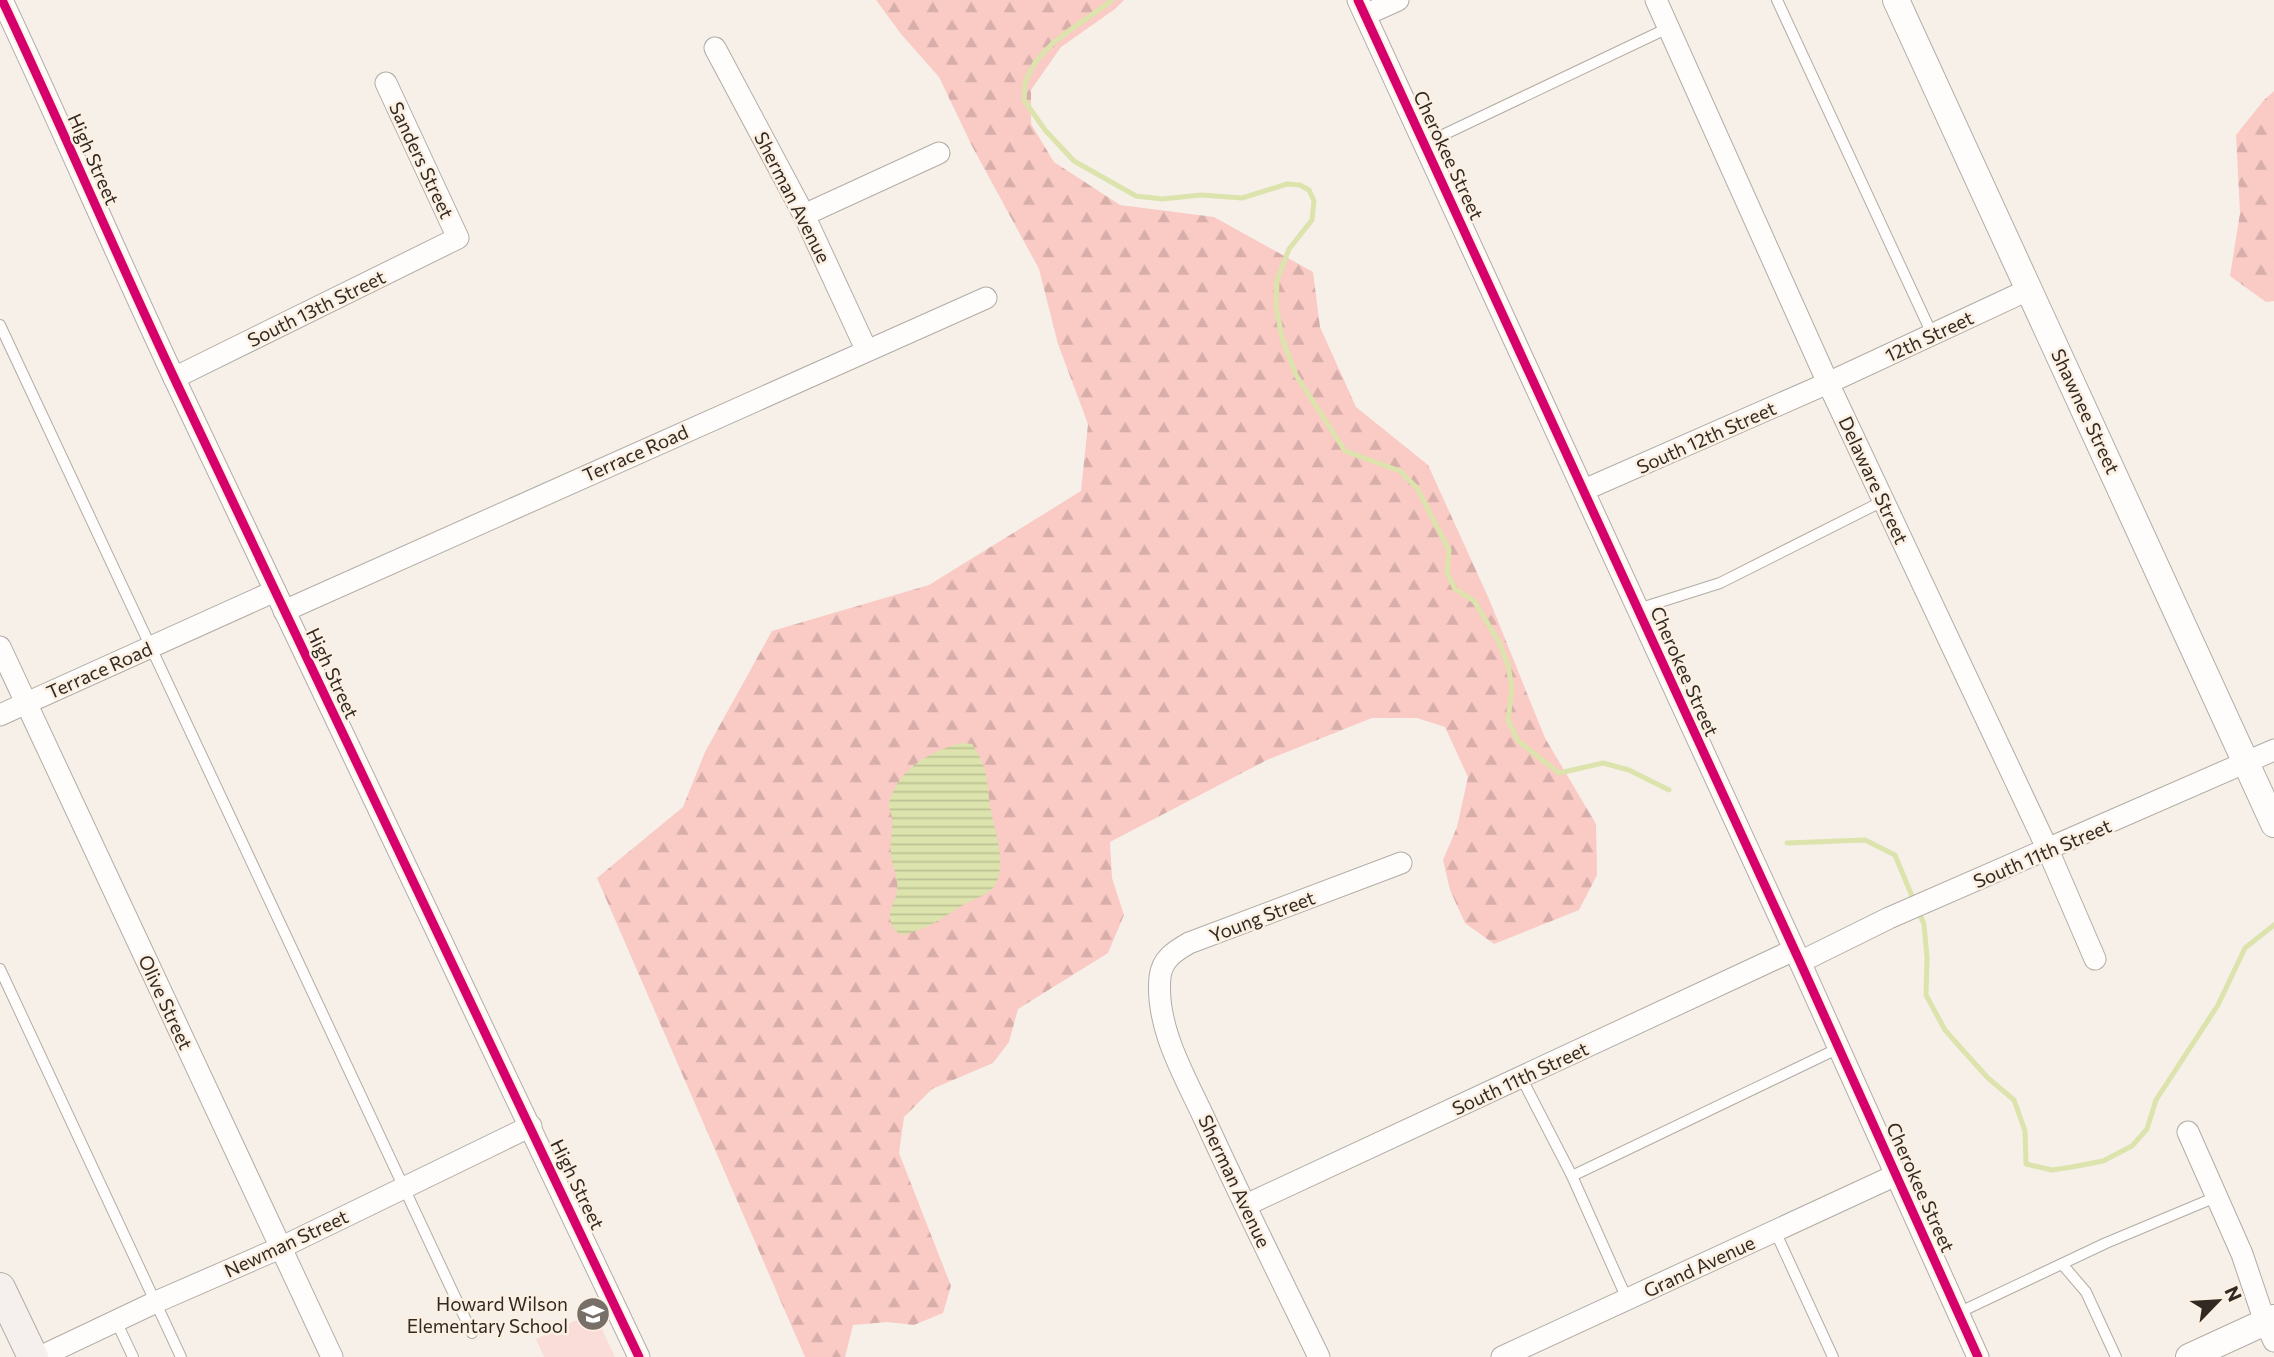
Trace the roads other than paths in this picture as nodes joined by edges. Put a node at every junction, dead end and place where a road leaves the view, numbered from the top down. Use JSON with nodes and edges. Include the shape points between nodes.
{"nodes":[{"id":1,"x":2,"y":0,"type":"edge"},
{"id":2,"x":1398,"y":0,"type":"edge"},
{"id":3,"x":1656,"y":0,"type":"edge"},
{"id":4,"x":1777,"y":0,"type":"edge"},
{"id":5,"x":1896,"y":0,"type":"edge"},
{"id":6,"x":1361,"y":7,"type":"edge"},
{"id":7,"x":1668,"y":28,"type":"junction"},
{"id":8,"x":715,"y":48,"type":"dead end"},
{"id":9,"x":386,"y":83,"type":"dead end"},
{"id":10,"x":1424,"y":144,"type":"junction"},
{"id":11,"x":939,"y":153,"type":"dead end"},
{"id":12,"x":804,"y":215,"type":"junction"},
{"id":13,"x":458,"y":238,"type":"joint"},
{"id":14,"x":2030,"y":289,"type":"junction"},
{"id":15,"x":986,"y":298,"type":"dead end"},
{"id":16,"x":0,"y":326,"type":"edge"},
{"id":17,"x":1932,"y":334,"type":"junction"},
{"id":18,"x":866,"y":349,"type":"junction"},
{"id":19,"x":174,"y":378,"type":"junction"},
{"id":20,"x":1828,"y":383,"type":"junction"},
{"id":21,"x":1584,"y":490,"type":"junction"},
{"id":22,"x":1883,"y":501,"type":"junction"},
{"id":23,"x":275,"y":591,"type":"junction"},
{"id":24,"x":1638,"y":609,"type":"junction"},
{"id":25,"x":284,"y":611,"type":"junction"},
{"id":26,"x":0,"y":647,"type":"edge"},
{"id":27,"x":149,"y":648,"type":"junction"},
{"id":28,"x":26,"y":703,"type":"junction"},
{"id":29,"x":0,"y":715,"type":"edge"},
{"id":30,"x":2274,"y":750,"type":"edge"},
{"id":31,"x":2246,"y":762,"type":"junction"},
{"id":32,"x":2274,"y":824,"type":"edge"},
{"id":33,"x":2048,"y":850,"type":"junction"},
{"id":34,"x":1401,"y":863,"type":"dead end"},
{"id":35,"x":1797,"y":956,"type":"junction"},
{"id":36,"x":2095,"y":959,"type":"dead end"},
{"id":37,"x":0,"y":969,"type":"edge"},
{"id":38,"x":1162,"y":1001,"type":"joint"},
{"id":39,"x":1839,"y":1048,"type":"junction"},
{"id":40,"x":1521,"y":1077,"type":"junction"},
{"id":41,"x":531,"y":1126,"type":"junction"},
{"id":42,"x":2188,"y":1132,"type":"dead end"},
{"id":43,"x":1896,"y":1175,"type":"junction"},
{"id":44,"x":1572,"y":1176,"type":"junction"},
{"id":45,"x":405,"y":1187,"type":"junction"},
{"id":46,"x":2217,"y":1196,"type":"junction"},
{"id":47,"x":1246,"y":1205,"type":"junction"},
{"id":48,"x":1775,"y":1231,"type":"junction"},
{"id":49,"x":280,"y":1248,"type":"junction"},
{"id":50,"x":2062,"y":1264,"type":"junction"},
{"id":51,"x":0,"y":1288,"type":"edge"},
{"id":52,"x":1627,"y":1299,"type":"junction"},
{"id":53,"x":156,"y":1302,"type":"junction"},
{"id":54,"x":1958,"y":1313,"type":"junction"},
{"id":55,"x":116,"y":1321,"type":"junction"},
{"id":56,"x":2271,"y":1327,"type":"edge"},
{"id":57,"x":472,"y":1333,"type":"dead end"},
{"id":58,"x":33,"y":1357,"type":"edge"},
{"id":59,"x":40,"y":1357,"type":"edge"},
{"id":60,"x":133,"y":1357,"type":"edge"},
{"id":61,"x":181,"y":1357,"type":"edge"},
{"id":62,"x":332,"y":1357,"type":"edge"},
{"id":63,"x":639,"y":1357,"type":"edge"},
{"id":64,"x":1319,"y":1357,"type":"edge"},
{"id":65,"x":1503,"y":1357,"type":"edge"},
{"id":66,"x":1833,"y":1357,"type":"edge"},
{"id":67,"x":1978,"y":1357,"type":"edge"},
{"id":68,"x":2116,"y":1357,"type":"edge"},
{"id":69,"x":2189,"y":1357,"type":"edge"}],
"edges":[{"from":1,"to":19,"type":"street","name":"High Street"},
{"from":2,"to":6,"type":"street"},
{"from":3,"to":7,"type":"street","name":"Delaware Street"},
{"from":4,"to":17,"type":"lane"},
{"from":5,"to":14,"type":"street","name":"Shawnee Street"},
{"from":6,"to":10,"type":"street","name":"Cherokee Street"},
{"from":7,"to":10,"type":"lane"},
{"from":7,"to":20,"type":"street","name":"Delaware Street"},
{"from":8,"to":12,"type":"street","name":"Sherman Avenue"},
{"from":9,"to":13,"type":"street","name":"Sanders Street"},
{"from":10,"to":21,"type":"street","name":"Cherokee Street"},
{"from":11,"to":12,"type":"street"},
{"from":12,"to":18,"type":"street","name":"Sherman Avenue"},
{"from":13,"to":19,"type":"street","name":"South 13th Street"},
{"from":14,"to":17,"type":"street","name":"12th Street"},
{"from":14,"to":31,"type":"street","name":"Shawnee Street"},
{"from":15,"to":18,"type":"street","name":"Terrace Road"},
{"from":16,"to":27,"type":"lane"},
{"from":17,"to":20,"type":"street","name":"12th Street"},
{"from":18,"to":25,"type":"street","name":"Terrace Road"},
{"from":19,"to":23,"type":"street","name":"High Street"},
{"from":20,"to":21,"type":"street","name":"South 12th Street"},
{"from":20,"to":22,"type":"street","name":"Delaware Street"},
{"from":21,"to":24,"type":"street","name":"Cherokee Street"},
{"from":22,"to":24,"type":"lane","via":[[1720,583]]},
{"from":22,"to":33,"type":"street","name":"Delaware Street"},
{"from":23,"to":25,"type":"street","name":"High Street"},
{"from":23,"to":27,"type":"street","name":"Terrace Road"},
{"from":24,"to":35,"type":"street","name":"Cherokee Street"},
{"from":25,"to":41,"type":"street","name":"High Street"},
{"from":26,"to":28,"type":"street","name":"Olive Street"},
{"from":27,"to":28,"type":"street","name":"Terrace Road"},
{"from":27,"to":45,"type":"lane"},
{"from":28,"to":29,"type":"street","name":"Terrace Road"},
{"from":28,"to":49,"type":"street","name":"Olive Street"},
{"from":30,"to":31,"type":"street","name":"South 11th Street"},
{"from":31,"to":32,"type":"street","name":"Shawnee Street"},
{"from":31,"to":33,"type":"street","name":"South 11th Street"},
{"from":33,"to":35,"type":"street","name":"South 11th Street"},
{"from":33,"to":36,"type":"street","name":"Delaware Street"},
{"from":34,"to":38,"type":"street","name":"Young Street","via":[[1189,943],[1170,954],[1160,975]]},
{"from":35,"to":39,"type":"street","name":"Cherokee Street"},
{"from":35,"to":40,"type":"street","name":"South 11th Street"},
{"from":37,"to":53,"type":"lane"},
{"from":38,"to":47,"type":"street","name":"Sherman Avenue","via":[[1163,1021],[1181,1066]]},
{"from":39,"to":43,"type":"street","name":"Cherokee Street"},
{"from":39,"to":44,"type":"lane"},
{"from":40,"to":44,"type":"lane"},
{"from":40,"to":47,"type":"street","name":"South 11th Street"},
{"from":41,"to":45,"type":"street","name":"Newman Street"},
{"from":41,"to":63,"type":"street","name":"High Street"},
{"from":42,"to":46,"type":"street"},
{"from":43,"to":48,"type":"street","name":"Grand Avenue"},
{"from":43,"to":54,"type":"street","name":"Cherokee Street"},
{"from":44,"to":52,"type":"lane"},
{"from":45,"to":49,"type":"street","name":"Newman Street"},
{"from":45,"to":57,"type":"lane"},
{"from":46,"to":50,"type":"lane"},
{"from":46,"to":56,"type":"street"},
{"from":47,"to":64,"type":"street","name":"Sherman Avenue"},
{"from":48,"to":52,"type":"street","name":"Grand Avenue"},
{"from":48,"to":66,"type":"lane"},
{"from":49,"to":53,"type":"street","name":"Newman Street"},
{"from":49,"to":62,"type":"street","name":"Olive Street"},
{"from":50,"to":54,"type":"lane"},
{"from":50,"to":68,"type":"lane","via":[[2086,1292]]},
{"from":51,"to":58,"type":"main road"},
{"from":52,"to":65,"type":"street","name":"Grand Avenue"},
{"from":53,"to":55,"type":"street","name":"Newman Street"},
{"from":53,"to":61,"type":"lane"},
{"from":54,"to":67,"type":"street","name":"Cherokee Street"},
{"from":55,"to":59,"type":"street","name":"Newman Street"},
{"from":55,"to":60,"type":"lane"},
{"from":56,"to":69,"type":"street"}]}
